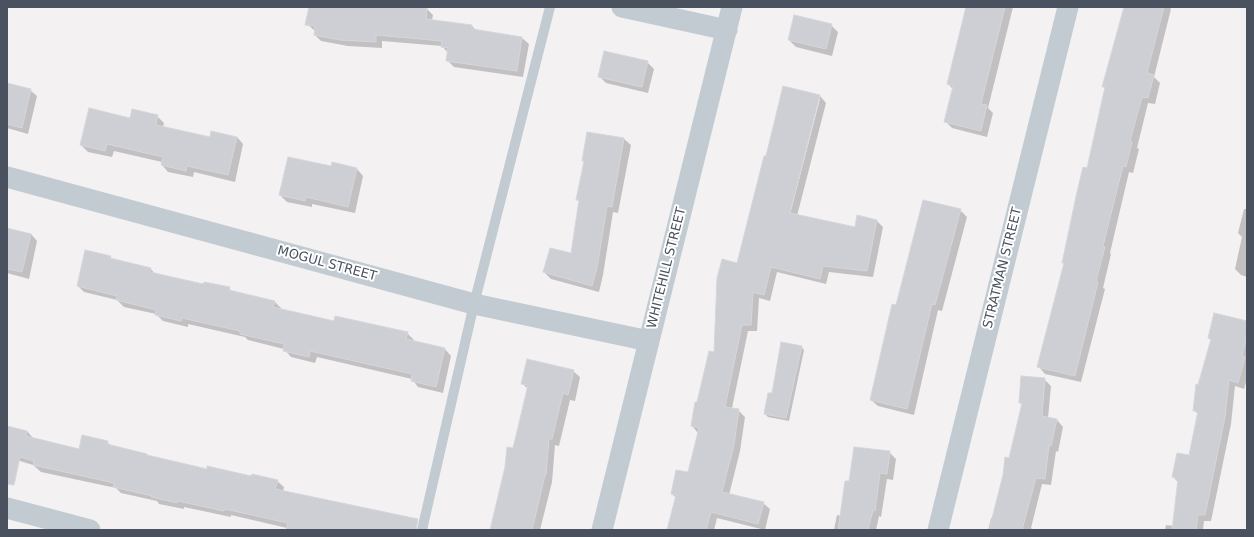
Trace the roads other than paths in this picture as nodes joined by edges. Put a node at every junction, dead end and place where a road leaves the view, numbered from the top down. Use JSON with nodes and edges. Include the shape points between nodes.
{"nodes":[{"id":1,"x":550,"y":7,"type":"edge"},
{"id":2,"x":622,"y":7,"type":"edge"},
{"id":3,"x":732,"y":7,"type":"edge"},
{"id":4,"x":1068,"y":7,"type":"edge"},
{"id":5,"x":727,"y":30,"type":"junction"},
{"id":6,"x":7,"y":178,"type":"edge"},
{"id":7,"x":474,"y":304,"type":"junction"},
{"id":8,"x":648,"y":341,"type":"junction"},
{"id":9,"x":7,"y":508,"type":"edge"},
{"id":10,"x":90,"y":530,"type":"edge"},
{"id":11,"x":422,"y":530,"type":"edge"},
{"id":12,"x":602,"y":530,"type":"edge"},
{"id":13,"x":938,"y":530,"type":"edge"}],
"edges":[{"from":1,"to":7,"type":"lane"},
{"from":2,"to":5,"type":"street"},
{"from":3,"to":5,"type":"street","name":"WHITEHILL STREET"},
{"from":4,"to":13,"type":"street","name":"STRATMAN STREET"},
{"from":5,"to":8,"type":"street","name":"WHITEHILL STREET"},
{"from":6,"to":7,"type":"street","name":"MOGUL STREET"},
{"from":7,"to":8,"type":"street","name":"MOGUL STREET"},
{"from":7,"to":11,"type":"lane"},
{"from":8,"to":12,"type":"street","name":"WHITEHILL STREET"},
{"from":9,"to":10,"type":"street"}]}
